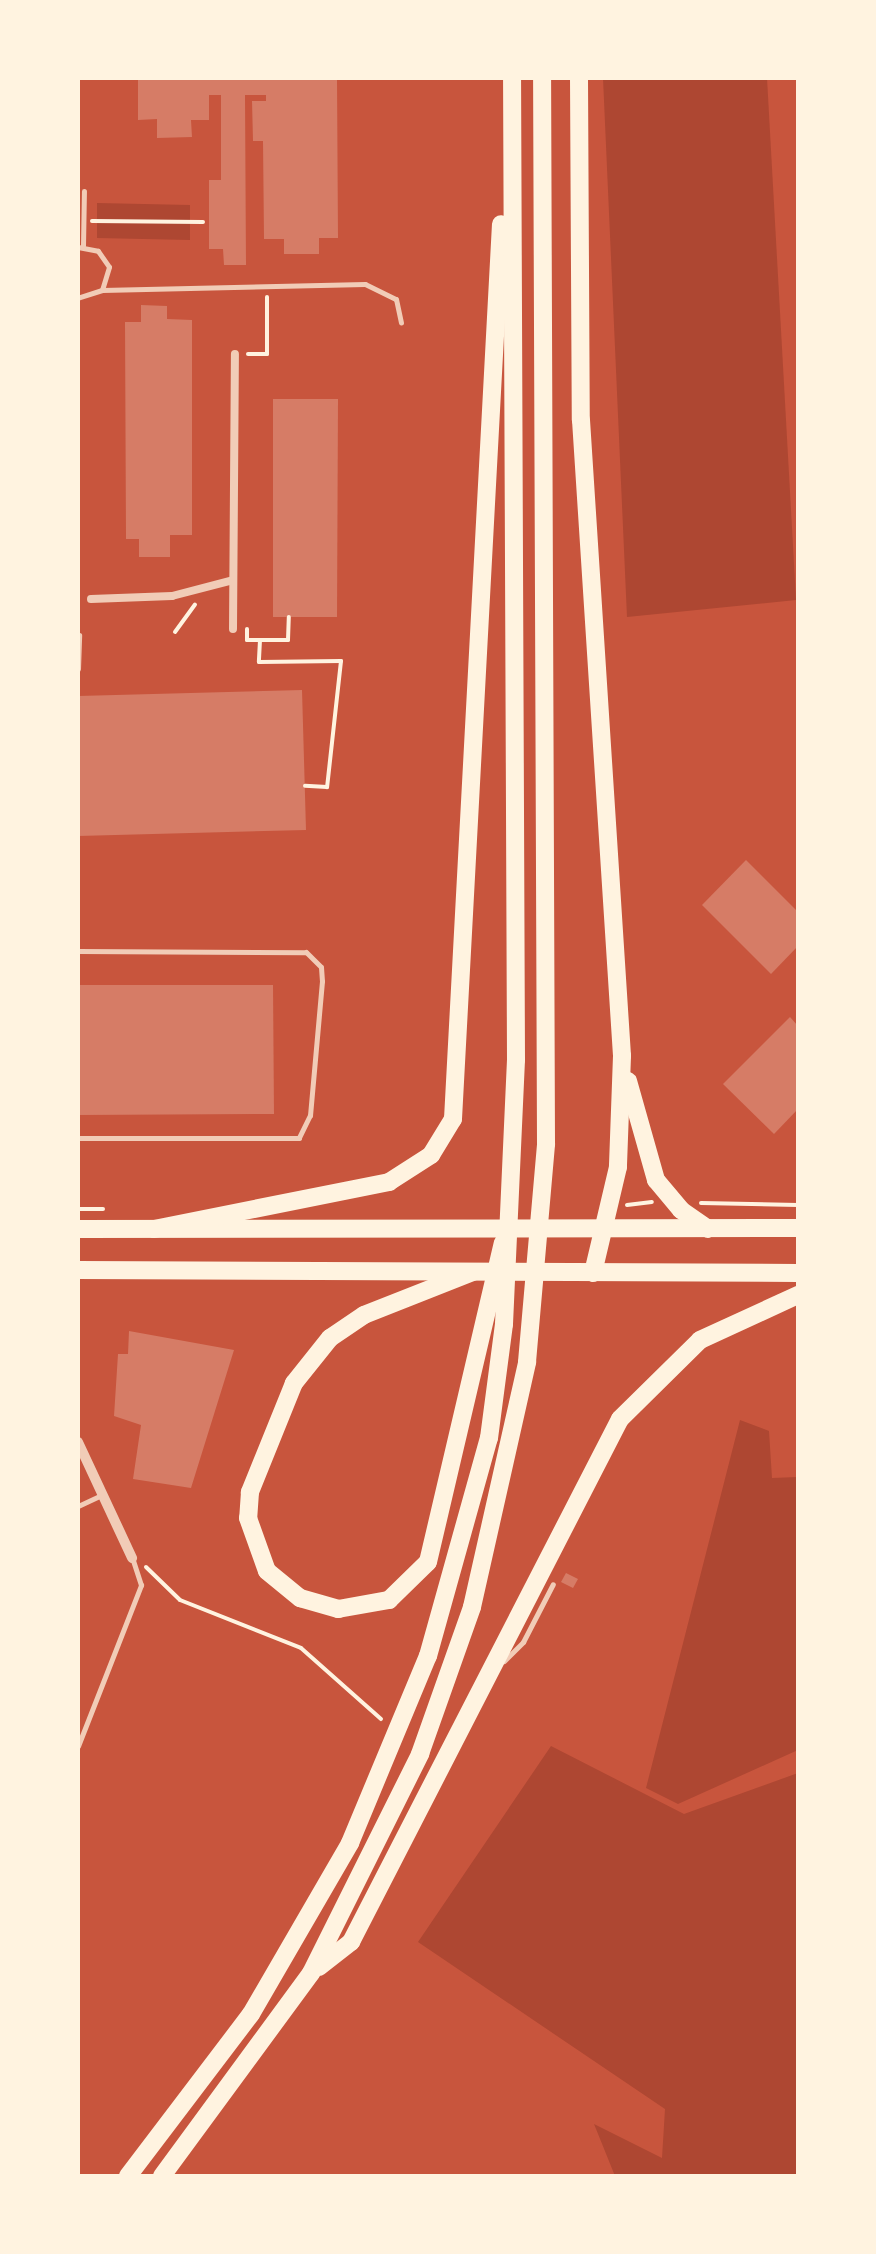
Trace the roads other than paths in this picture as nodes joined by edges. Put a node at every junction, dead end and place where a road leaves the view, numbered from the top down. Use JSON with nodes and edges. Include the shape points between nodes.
{"nodes":[{"id":1,"x":510,"y":78,"type":"edge"},
{"id":2,"x":542,"y":78,"type":"edge"},
{"id":3,"x":579,"y":78,"type":"edge"},
{"id":4,"x":84,"y":191,"type":"dead end"},
{"id":5,"x":80,"y":246,"type":"edge"},
{"id":6,"x":102,"y":290,"type":"junction"},
{"id":7,"x":78,"y":298,"type":"edge"},
{"id":8,"x":401,"y":322,"type":"dead end"},
{"id":9,"x":235,"y":354,"type":"road end"},
{"id":10,"x":233,"y":580,"type":"junction"},
{"id":11,"x":91,"y":599,"type":"dead end"},
{"id":12,"x":233,"y":628,"type":"dead end"},
{"id":13,"x":79,"y":634,"type":"edge"},
{"id":14,"x":78,"y":669,"type":"edge"},
{"id":15,"x":78,"y":951,"type":"edge"},
{"id":16,"x":622,"y":1056,"type":"junction"},
{"id":17,"x":78,"y":1138,"type":"edge"},
{"id":18,"x":510,"y":1226,"type":"junction"},
{"id":19,"x":602,"y":1228,"type":"junction"},
{"id":20,"x":798,"y":1228,"type":"edge"},
{"id":21,"x":78,"y":1229,"type":"edge"},
{"id":22,"x":154,"y":1229,"type":"junction"},
{"id":23,"x":708,"y":1229,"type":"junction"},
{"id":24,"x":78,"y":1270,"type":"edge"},
{"id":25,"x":472,"y":1272,"type":"junction"},
{"id":26,"x":798,"y":1273,"type":"edge"},
{"id":27,"x":592,"y":1274,"type":"junction"},
{"id":28,"x":798,"y":1295,"type":"edge"},
{"id":29,"x":78,"y":1442,"type":"edge"},
{"id":30,"x":102,"y":1495,"type":"junction"},
{"id":31,"x":78,"y":1506,"type":"edge"},
{"id":32,"x":132,"y":1558,"type":"joint"},
{"id":33,"x":553,"y":1584,"type":"dead end"},
{"id":34,"x":483,"y":1682,"type":"junction"},
{"id":35,"x":78,"y":1746,"type":"edge"},
{"id":36,"x":311,"y":1973,"type":"junction"},
{"id":37,"x":128,"y":2176,"type":"edge"},
{"id":38,"x":162,"y":2176,"type":"edge"}],
"edges":[{"from":1,"to":18,"type":"highway","via":[[516,1060]]},
{"from":1,"to":22,"type":"highway","via":[[453,1118],[431,1155],[389,1182]]},
{"from":2,"to":36,"type":"highway","via":[[546,1124],[532,1322],[472,1607],[420,1754]]},
{"from":3,"to":16,"type":"highway","via":[[583,456]]},
{"from":4,"to":5,"type":"lane"},
{"from":5,"to":6,"type":"lane","via":[[106,258]]},
{"from":6,"to":7,"type":"lane"},
{"from":6,"to":8,"type":"lane","via":[[365,284],[396,299]]},
{"from":9,"to":10,"type":"street"},
{"from":10,"to":11,"type":"street","via":[[196,590]]},
{"from":10,"to":12,"type":"street"},
{"from":13,"to":14,"type":"lane"},
{"from":15,"to":17,"type":"lane","via":[[306,952],[322,967],[310,1115],[299,1138]]},
{"from":16,"to":19,"type":"highway","via":[[618,1167]]},
{"from":16,"to":23,"type":"highway","via":[[656,1180]]},
{"from":18,"to":25,"type":"highway","via":[[495,1262],[428,1562],[389,1600],[351,1609],[300,1598],[267,1571],[248,1518],[250,1492],[294,1382],[330,1338],[364,1314]]},
{"from":18,"to":37,"type":"highway","via":[[489,1438],[428,1656],[395,1740],[350,1842],[284,1961]]},
{"from":19,"to":22,"type":"highway"},
{"from":19,"to":23,"type":"highway"},
{"from":19,"to":27,"type":"highway"},
{"from":20,"to":23,"type":"highway"},
{"from":21,"to":22,"type":"highway"},
{"from":24,"to":25,"type":"highway"},
{"from":25,"to":27,"type":"highway"},
{"from":26,"to":27,"type":"highway"},
{"from":28,"to":34,"type":"highway","via":[[700,1340],[620,1420]]},
{"from":29,"to":30,"type":"street"},
{"from":30,"to":31,"type":"lane"},
{"from":30,"to":32,"type":"street"},
{"from":32,"to":35,"type":"lane","via":[[141,1585]]},
{"from":33,"to":34,"type":"lane","via":[[523,1642]]},
{"from":34,"to":36,"type":"highway","via":[[351,1942]]},
{"from":36,"to":38,"type":"highway"}]}
